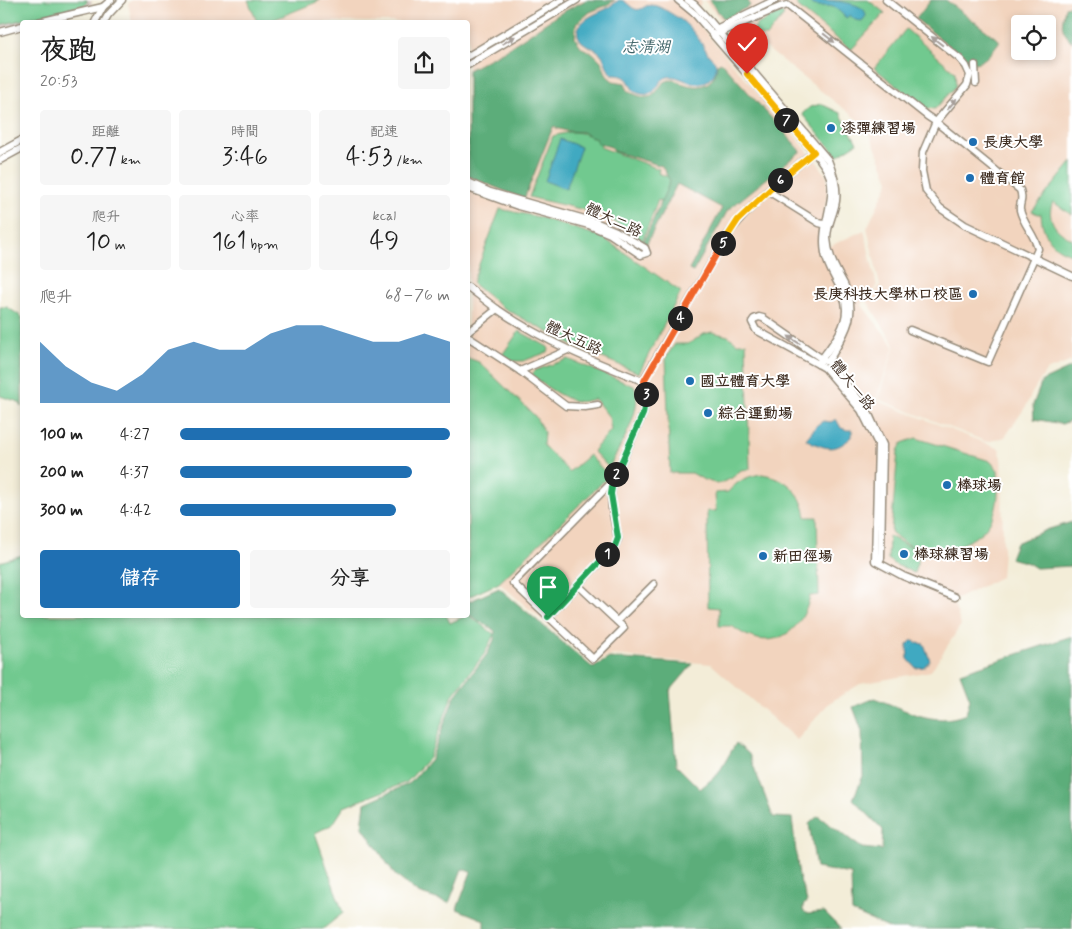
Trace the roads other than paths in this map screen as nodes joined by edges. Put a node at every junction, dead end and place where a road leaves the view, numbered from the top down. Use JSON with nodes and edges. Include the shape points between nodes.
{"nodes":[{"id":1,"x":101,"y":0,"type":"edge"},
{"id":2,"x":111,"y":0,"type":"edge"},
{"id":3,"x":122,"y":0,"type":"edge"},
{"id":4,"x":562,"y":0,"type":"edge"},
{"id":5,"x":577,"y":0,"type":"edge"},
{"id":6,"x":678,"y":0,"type":"edge"},
{"id":7,"x":688,"y":0,"type":"edge"},
{"id":8,"x":775,"y":0,"type":"edge"},
{"id":9,"x":886,"y":0,"type":"edge"},
{"id":10,"x":104,"y":7,"type":"junction"},
{"id":11,"x":108,"y":15,"type":"junction"},
{"id":12,"x":48,"y":20,"type":"edge"},
{"id":13,"x":96,"y":20,"type":"edge"},
{"id":14,"x":105,"y":20,"type":"edge"},
{"id":15,"x":722,"y":24,"type":"dead end"},
{"id":16,"x":20,"y":27,"type":"edge"},
{"id":17,"x":0,"y":32,"type":"edge"},
{"id":18,"x":717,"y":33,"type":"junction"},
{"id":19,"x":730,"y":34,"type":"dead end"},
{"id":20,"x":470,"y":55,"type":"edge"},
{"id":21,"x":470,"y":64,"type":"edge"},
{"id":22,"x":975,"y":65,"type":"dead end"},
{"id":23,"x":976,"y":83,"type":"dead end"},
{"id":24,"x":936,"y":122,"type":"junction"},
{"id":25,"x":20,"y":141,"type":"edge"},
{"id":26,"x":20,"y":149,"type":"edge"},
{"id":27,"x":816,"y":150,"type":"junction"},
{"id":28,"x":0,"y":152,"type":"edge"},
{"id":29,"x":0,"y":160,"type":"edge"},
{"id":30,"x":470,"y":183,"type":"edge"},
{"id":31,"x":470,"y":189,"type":"edge"},
{"id":32,"x":768,"y":191,"type":"junction"},
{"id":33,"x":827,"y":225,"type":"junction"},
{"id":34,"x":1034,"y":258,"type":"junction"},
{"id":35,"x":1072,"y":276,"type":"edge"},
{"id":36,"x":470,"y":288,"type":"edge"},
{"id":37,"x":497,"y":309,"type":"junction"},
{"id":38,"x":470,"y":330,"type":"edge"},
{"id":39,"x":910,"y":330,"type":"dead end"},
{"id":40,"x":470,"y":338,"type":"edge"},
{"id":41,"x":568,"y":350,"type":"junction"},
{"id":42,"x":823,"y":363,"type":"junction"},
{"id":43,"x":520,"y":370,"type":"junction"},
{"id":44,"x":644,"y":381,"type":"junction"},
{"id":45,"x":598,"y":405,"type":"dead end"},
{"id":46,"x":613,"y":481,"type":"junction"},
{"id":47,"x":654,"y":584,"type":"dead end"},
{"id":48,"x":578,"y":585,"type":"junction"},
{"id":49,"x":955,"y":597,"type":"dead end"},
{"id":50,"x":548,"y":617,"type":"junction"},
{"id":51,"x":617,"y":622,"type":"junction"}],
"edges":[{"from":1,"to":10,"type":"street"},
{"from":2,"to":10,"type":"street"},
{"from":3,"to":11,"type":"street"},
{"from":4,"to":20,"type":"street"},
{"from":21,"to":5,"type":"street","one_way":true},
{"from":6,"to":18,"type":"street","name":"體大一路"},
{"from":7,"to":18,"type":"street","name":"體大一路"},
{"from":8,"to":18,"type":"street"},
{"from":24,"to":9,"type":"street","one_way":true,"via":[[967,85],[970,75],[966,66]]},
{"from":10,"to":11,"type":"street"},
{"from":10,"to":12,"type":"street"},
{"from":10,"to":13,"type":"street"},
{"from":11,"to":14,"type":"street"},
{"from":15,"to":19,"type":"street"},
{"from":16,"to":17,"type":"street"},
{"from":18,"to":24,"type":"street","one_way":true,"via":[[787,6]]},
{"from":18,"to":27,"type":"street","name":"體大一路"},
{"from":22,"to":23,"type":"street"},
{"from":24,"to":34,"type":"street","via":[[1020,190],[1023,198],[1020,211],[1038,249]]},
{"from":24,"to":34,"type":"street","via":[[923,152],[926,191],[940,208],[965,225]]},
{"from":25,"to":28,"type":"street"},
{"from":26,"to":29,"type":"street"},
{"from":27,"to":32,"type":"street"},
{"from":27,"to":33,"type":"street","name":"體大一路","via":[[830,177]]},
{"from":30,"to":31,"type":"street","name":"體大二路","via":[[499,195],[595,222],[616,231],[647,253],[641,255],[588,224],[518,206]]},
{"from":32,"to":33,"type":"street"},
{"from":32,"to":44,"type":"street","via":[[738,220],[727,236]]},
{"from":33,"to":42,"type":"street","name":"體大一路","via":[[823,237],[827,263],[839,284],[846,310]]},
{"from":34,"to":35,"type":"street"},
{"from":34,"to":39,"type":"street","via":[[988,362]]},
{"from":36,"to":37,"type":"street","name":"體大五路"},
{"from":37,"to":38,"type":"street"},
{"from":37,"to":41,"type":"street","name":"體大五路","via":[[521,326]]},
{"from":40,"to":43,"type":"street"},
{"from":41,"to":43,"type":"street"},
{"from":41,"to":44,"type":"street","name":"體大五路"},
{"from":42,"to":42,"type":"street","one_way":true,"via":[[762,318],[752,322],[756,330]]},
{"from":42,"to":49,"type":"street","name":"體大一路","via":[[861,410],[878,444],[875,560],[903,576]]},
{"from":43,"to":45,"type":"street","via":[[566,406]]},
{"from":44,"to":46,"type":"street","via":[[643,414]]},
{"from":46,"to":48,"type":"street","via":[[612,509],[618,538],[615,546]]},
{"from":46,"to":50,"type":"street","via":[[513,583]]},
{"from":47,"to":51,"type":"street"},
{"from":48,"to":50,"type":"street"},
{"from":48,"to":51,"type":"street"},
{"from":50,"to":51,"type":"street","via":[[593,660],[624,628]]}]}
